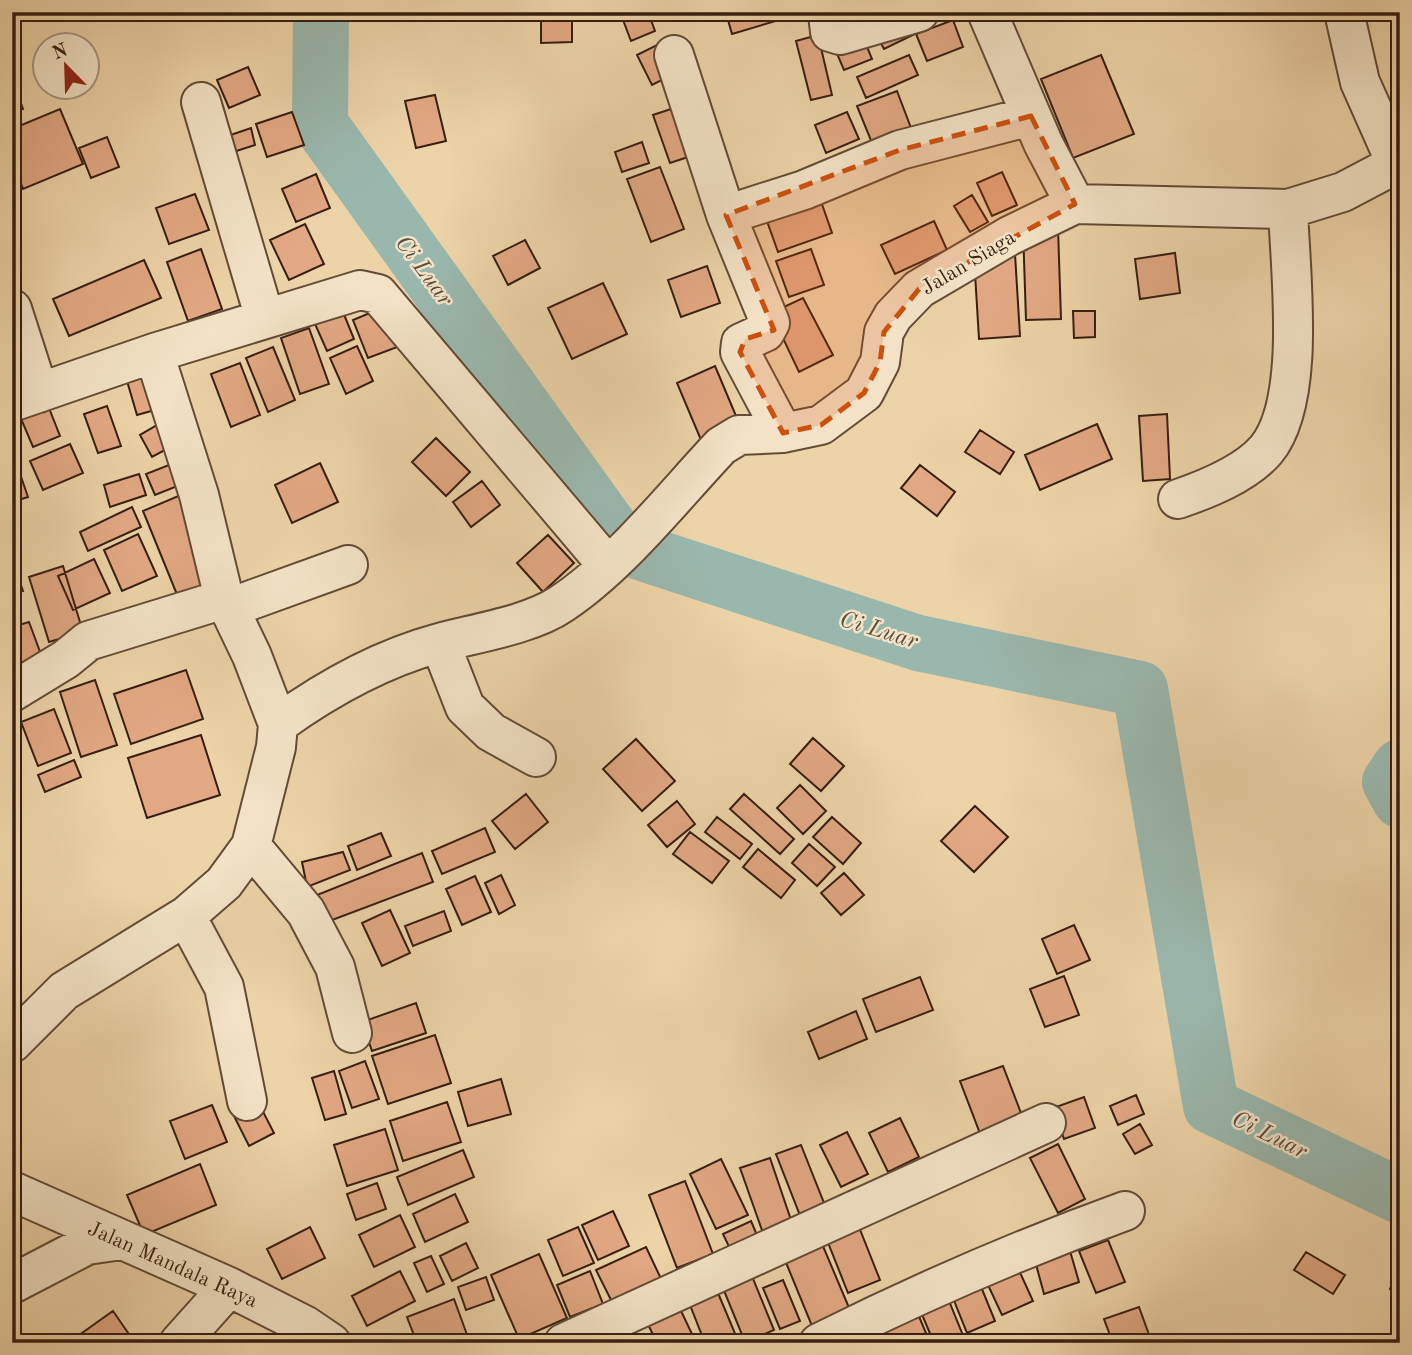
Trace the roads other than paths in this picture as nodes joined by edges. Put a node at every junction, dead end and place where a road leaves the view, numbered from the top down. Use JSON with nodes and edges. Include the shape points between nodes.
{"nodes":[{"id":1,"x":919,"y":12,"type":"edge"},
{"id":2,"x":987,"y":12,"type":"edge"},
{"id":3,"x":1344,"y":12,"type":"edge"},
{"id":4,"x":828,"y":14,"type":"edge"},
{"id":5,"x":674,"y":55,"type":"dead end"},
{"id":6,"x":201,"y":102,"type":"dead end"},
{"id":7,"x":1031,"y":116,"type":"junction"},
{"id":8,"x":1398,"y":163,"type":"edge"},
{"id":9,"x":1075,"y":204,"type":"junction"},
{"id":10,"x":1288,"y":209,"type":"junction"},
{"id":11,"x":726,"y":215,"type":"junction"},
{"id":12,"x":12,"y":309,"type":"edge"},
{"id":13,"x":265,"y":319,"type":"junction"},
{"id":14,"x":154,"y":353,"type":"junction"},
{"id":15,"x":26,"y":397,"type":"edge"},
{"id":16,"x":783,"y":433,"type":"junction"},
{"id":17,"x":1178,"y":499,"type":"dead end"},
{"id":18,"x":621,"y":552,"type":"junction"},
{"id":19,"x":348,"y":565,"type":"dead end"},
{"id":20,"x":225,"y":597,"type":"junction"},
{"id":21,"x":440,"y":643,"type":"junction"},
{"id":22,"x":12,"y":692,"type":"edge"},
{"id":23,"x":278,"y":724,"type":"junction"},
{"id":24,"x":536,"y":757,"type":"dead end"},
{"id":25,"x":251,"y":846,"type":"junction"},
{"id":26,"x":186,"y":916,"type":"junction"},
{"id":27,"x":352,"y":1033,"type":"dead end"},
{"id":28,"x":12,"y":1043,"type":"edge"},
{"id":29,"x":247,"y":1101,"type":"dead end"},
{"id":30,"x":1046,"y":1123,"type":"dead end"},
{"id":31,"x":12,"y":1191,"type":"edge"},
{"id":32,"x":1125,"y":1211,"type":"dead end"},
{"id":33,"x":121,"y":1240,"type":"junction"},
{"id":34,"x":12,"y":1284,"type":"edge"},
{"id":35,"x":229,"y":1287,"type":"junction"},
{"id":36,"x":179,"y":1343,"type":"edge"},
{"id":37,"x":331,"y":1343,"type":"edge"},
{"id":38,"x":564,"y":1343,"type":"edge"},
{"id":39,"x":819,"y":1343,"type":"edge"}],
"edges":[{"from":1,"to":4,"type":"street","via":[[840,36],[830,32]]},
{"from":2,"to":7,"type":"street"},
{"from":3,"to":8,"type":"street","via":[[1360,82]]},
{"from":5,"to":11,"type":"street"},
{"from":6,"to":13,"type":"street"},
{"from":7,"to":9,"type":"street"},
{"from":7,"to":11,"type":"street","via":[[900,150],[804,190]]},
{"from":8,"to":10,"type":"street","name":"Jalan Siaga","via":[[1343,192]]},
{"from":9,"to":10,"type":"street","name":"Jalan Siaga"},
{"from":9,"to":16,"type":"street","name":"Jalan Siaga","via":[[919,289],[884,332],[880,362],[864,393],[821,425]]},
{"from":10,"to":17,"type":"street","via":[[1294,372],[1283,414],[1266,450],[1220,484]]},
{"from":11,"to":16,"type":"street","via":[[770,323],[765,332],[745,339],[740,352]]},
{"from":12,"to":15,"type":"street"},
{"from":13,"to":14,"type":"street"},
{"from":13,"to":18,"type":"street","via":[[360,290],[378,293]]},
{"from":14,"to":15,"type":"street"},
{"from":14,"to":20,"type":"street","via":[[199,495]]},
{"from":16,"to":18,"type":"street","name":"Jalan Siaga","via":[[739,435],[721,446]]},
{"from":18,"to":21,"type":"street","name":"Jalan Siaga","via":[[560,605],[494,631]]},
{"from":19,"to":20,"type":"street"},
{"from":20,"to":22,"type":"street","via":[[88,641]]},
{"from":20,"to":23,"type":"street"},
{"from":21,"to":23,"type":"street","name":"Jalan Siaga","via":[[387,660],[331,688]]},
{"from":21,"to":24,"type":"street","via":[[465,707],[491,732]]},
{"from":23,"to":25,"type":"street"},
{"from":25,"to":26,"type":"street","via":[[224,883]]},
{"from":25,"to":27,"type":"street","via":[[306,912],[335,967]]},
{"from":26,"to":28,"type":"street","via":[[64,991]]},
{"from":26,"to":29,"type":"street","via":[[224,987]]},
{"from":30,"to":38,"type":"street"},
{"from":31,"to":33,"type":"street","name":"Jalan Mandala Raya"},
{"from":32,"to":39,"type":"street","via":[[915,1295]]},
{"from":33,"to":34,"type":"street","via":[[87,1245]]},
{"from":33,"to":35,"type":"street","name":"Jalan Mandala Raya"},
{"from":35,"to":36,"type":"street"},
{"from":35,"to":37,"type":"street","name":"Jalan Mandala Raya"}]}
